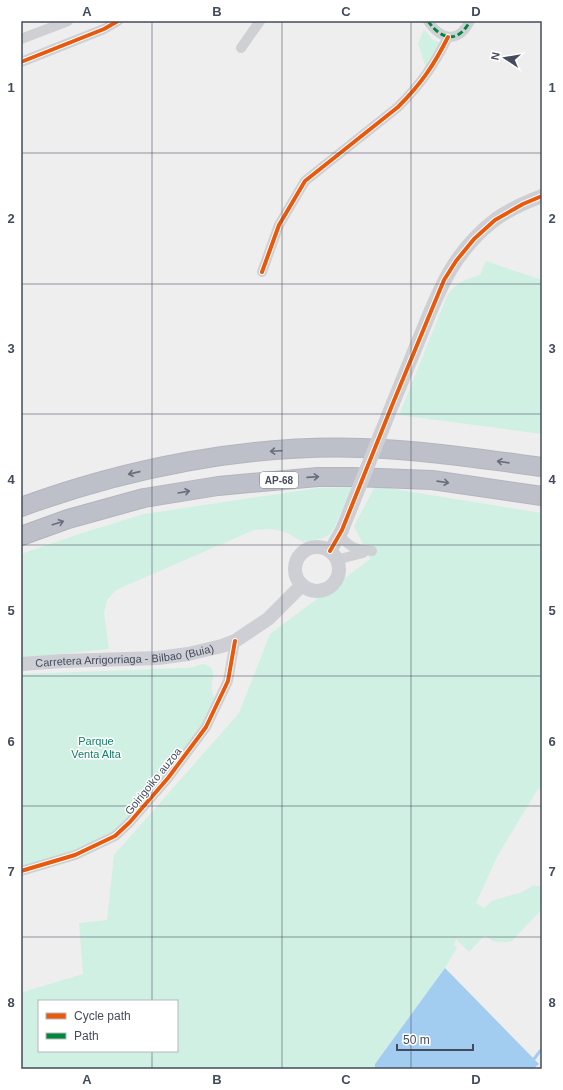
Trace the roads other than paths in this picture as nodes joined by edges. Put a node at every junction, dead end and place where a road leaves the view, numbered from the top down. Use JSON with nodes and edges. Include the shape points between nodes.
{"nodes":[{"id":1,"x":68,"y":21,"type":"edge"},
{"id":2,"x":118,"y":21,"type":"edge"},
{"id":3,"x":260,"y":21,"type":"edge"},
{"id":4,"x":428,"y":21,"type":"edge"},
{"id":5,"x":470,"y":21,"type":"edge"},
{"id":6,"x":448,"y":37,"type":"junction"},
{"id":7,"x":21,"y":39,"type":"edge"},
{"id":8,"x":241,"y":48,"type":"dead end"},
{"id":9,"x":21,"y":62,"type":"edge"},
{"id":10,"x":542,"y":196,"type":"edge"},
{"id":11,"x":262,"y":272,"type":"dead end"},
{"id":12,"x":542,"y":467,"type":"edge"},
{"id":13,"x":542,"y":496,"type":"edge"},
{"id":14,"x":21,"y":507,"type":"edge"},
{"id":15,"x":342,"y":530,"type":"junction"},
{"id":16,"x":21,"y":536,"type":"edge"},
{"id":17,"x":333,"y":555,"type":"junction"},
{"id":18,"x":302,"y":585,"type":"junction"},
{"id":19,"x":235,"y":641,"type":"junction"},
{"id":20,"x":21,"y":664,"type":"edge"},
{"id":21,"x":21,"y":870,"type":"edge"}],
"edges":[{"from":1,"to":7,"type":"street"},
{"from":2,"to":9,"type":"street"},
{"from":3,"to":8,"type":"street"},
{"from":4,"to":6,"type":"street","via":[[440,35]]},
{"from":5,"to":6,"type":"street","via":[[464,32],[458,36]]},
{"from":6,"to":11,"type":"street","via":[[438,57],[411,94],[305,181],[279,225]]},
{"from":10,"to":15,"type":"street","bridge":true,"via":[[495,220],[474,239],[444,280]]},
{"from":12,"to":14,"type":"highway","one_way":true,"via":[[391,449],[266,451],[214,457],[132,473],[63,492]]},
{"from":16,"to":13,"type":"highway","number":"AP-68","one_way":true,"via":[[144,498],[218,486],[318,477],[432,480]]},
{"from":15,"to":17,"type":"street"},
{"from":15,"to":17,"type":"street","via":[[342,538],[353,548],[374,551]]},
{"from":17,"to":18,"type":"street","via":[[338,565],[337,575],[327,588],[311,590]]},
{"from":17,"to":18,"type":"street","via":[[317,547],[304,551],[299,556],[295,568]]},
{"from":18,"to":19,"type":"street","name":"Carretera Arrigorriaga - Bilbao (Buia)","via":[[268,619]]},
{"from":19,"to":20,"type":"street","name":"Carretera Arrigorriaga - Bilbao (Buia)","via":[[188,654],[158,658]]},
{"from":19,"to":21,"type":"street","name":"Goirigoiko auzoa","via":[[228,682],[206,727],[168,778],[130,822],[115,836],[75,855]]}]}
